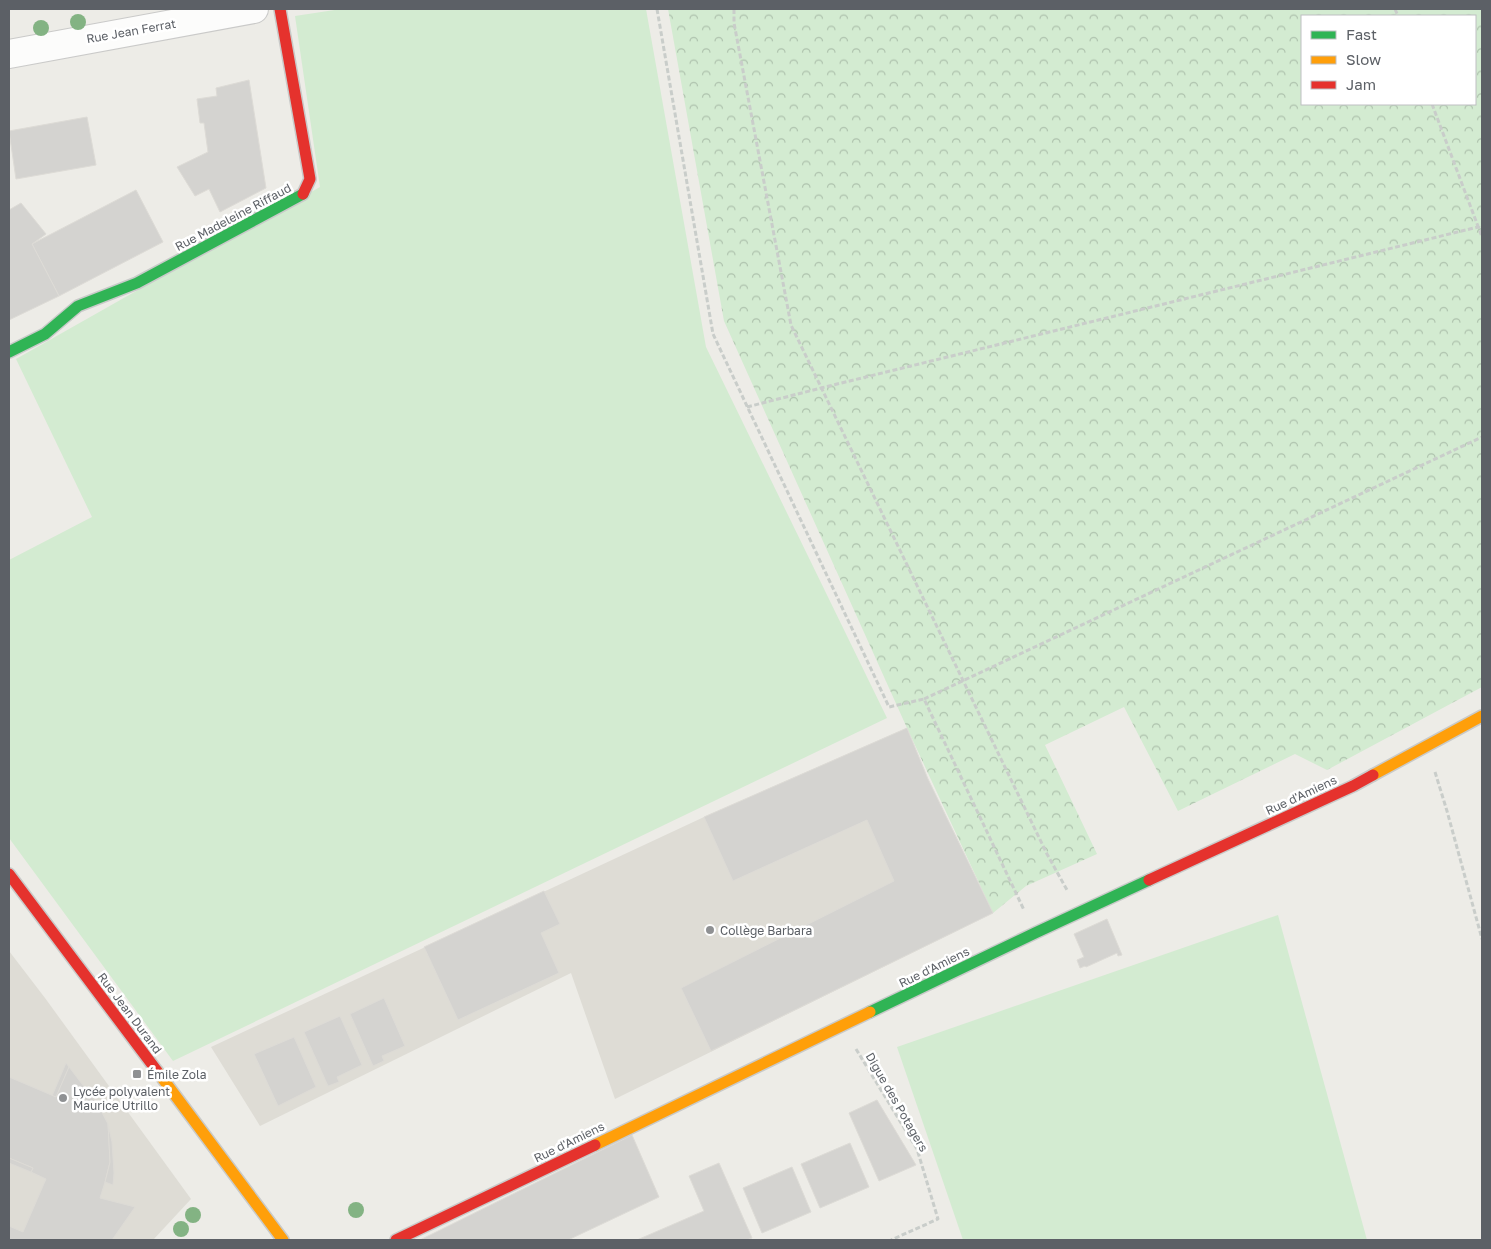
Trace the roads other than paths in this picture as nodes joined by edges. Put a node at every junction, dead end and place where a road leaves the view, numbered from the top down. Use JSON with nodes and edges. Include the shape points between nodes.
{"nodes":[{"id":1,"x":254,"y":9,"type":"edge"},
{"id":2,"x":280,"y":9,"type":"edge"},
{"id":3,"x":9,"y":54,"type":"edge"},
{"id":4,"x":9,"y":352,"type":"edge"},
{"id":5,"x":1482,"y":716,"type":"edge"},
{"id":6,"x":9,"y":874,"type":"edge"},
{"id":7,"x":283,"y":1240,"type":"edge"},
{"id":8,"x":396,"y":1240,"type":"edge"}],
"edges":[{"from":1,"to":3,"type":"street","name":"Rue Jean Ferrat"},
{"from":2,"to":4,"type":"street","name":"Rue Madeleine Riffaud","via":[[310,179],[303,195],[138,283],[78,306],[45,334]]},
{"from":5,"to":8,"type":"street","name":"Rue d'Amiens","via":[[1353,786],[1035,933]]},
{"from":6,"to":7,"type":"street","name":"Rue Jean Durand"}]}
